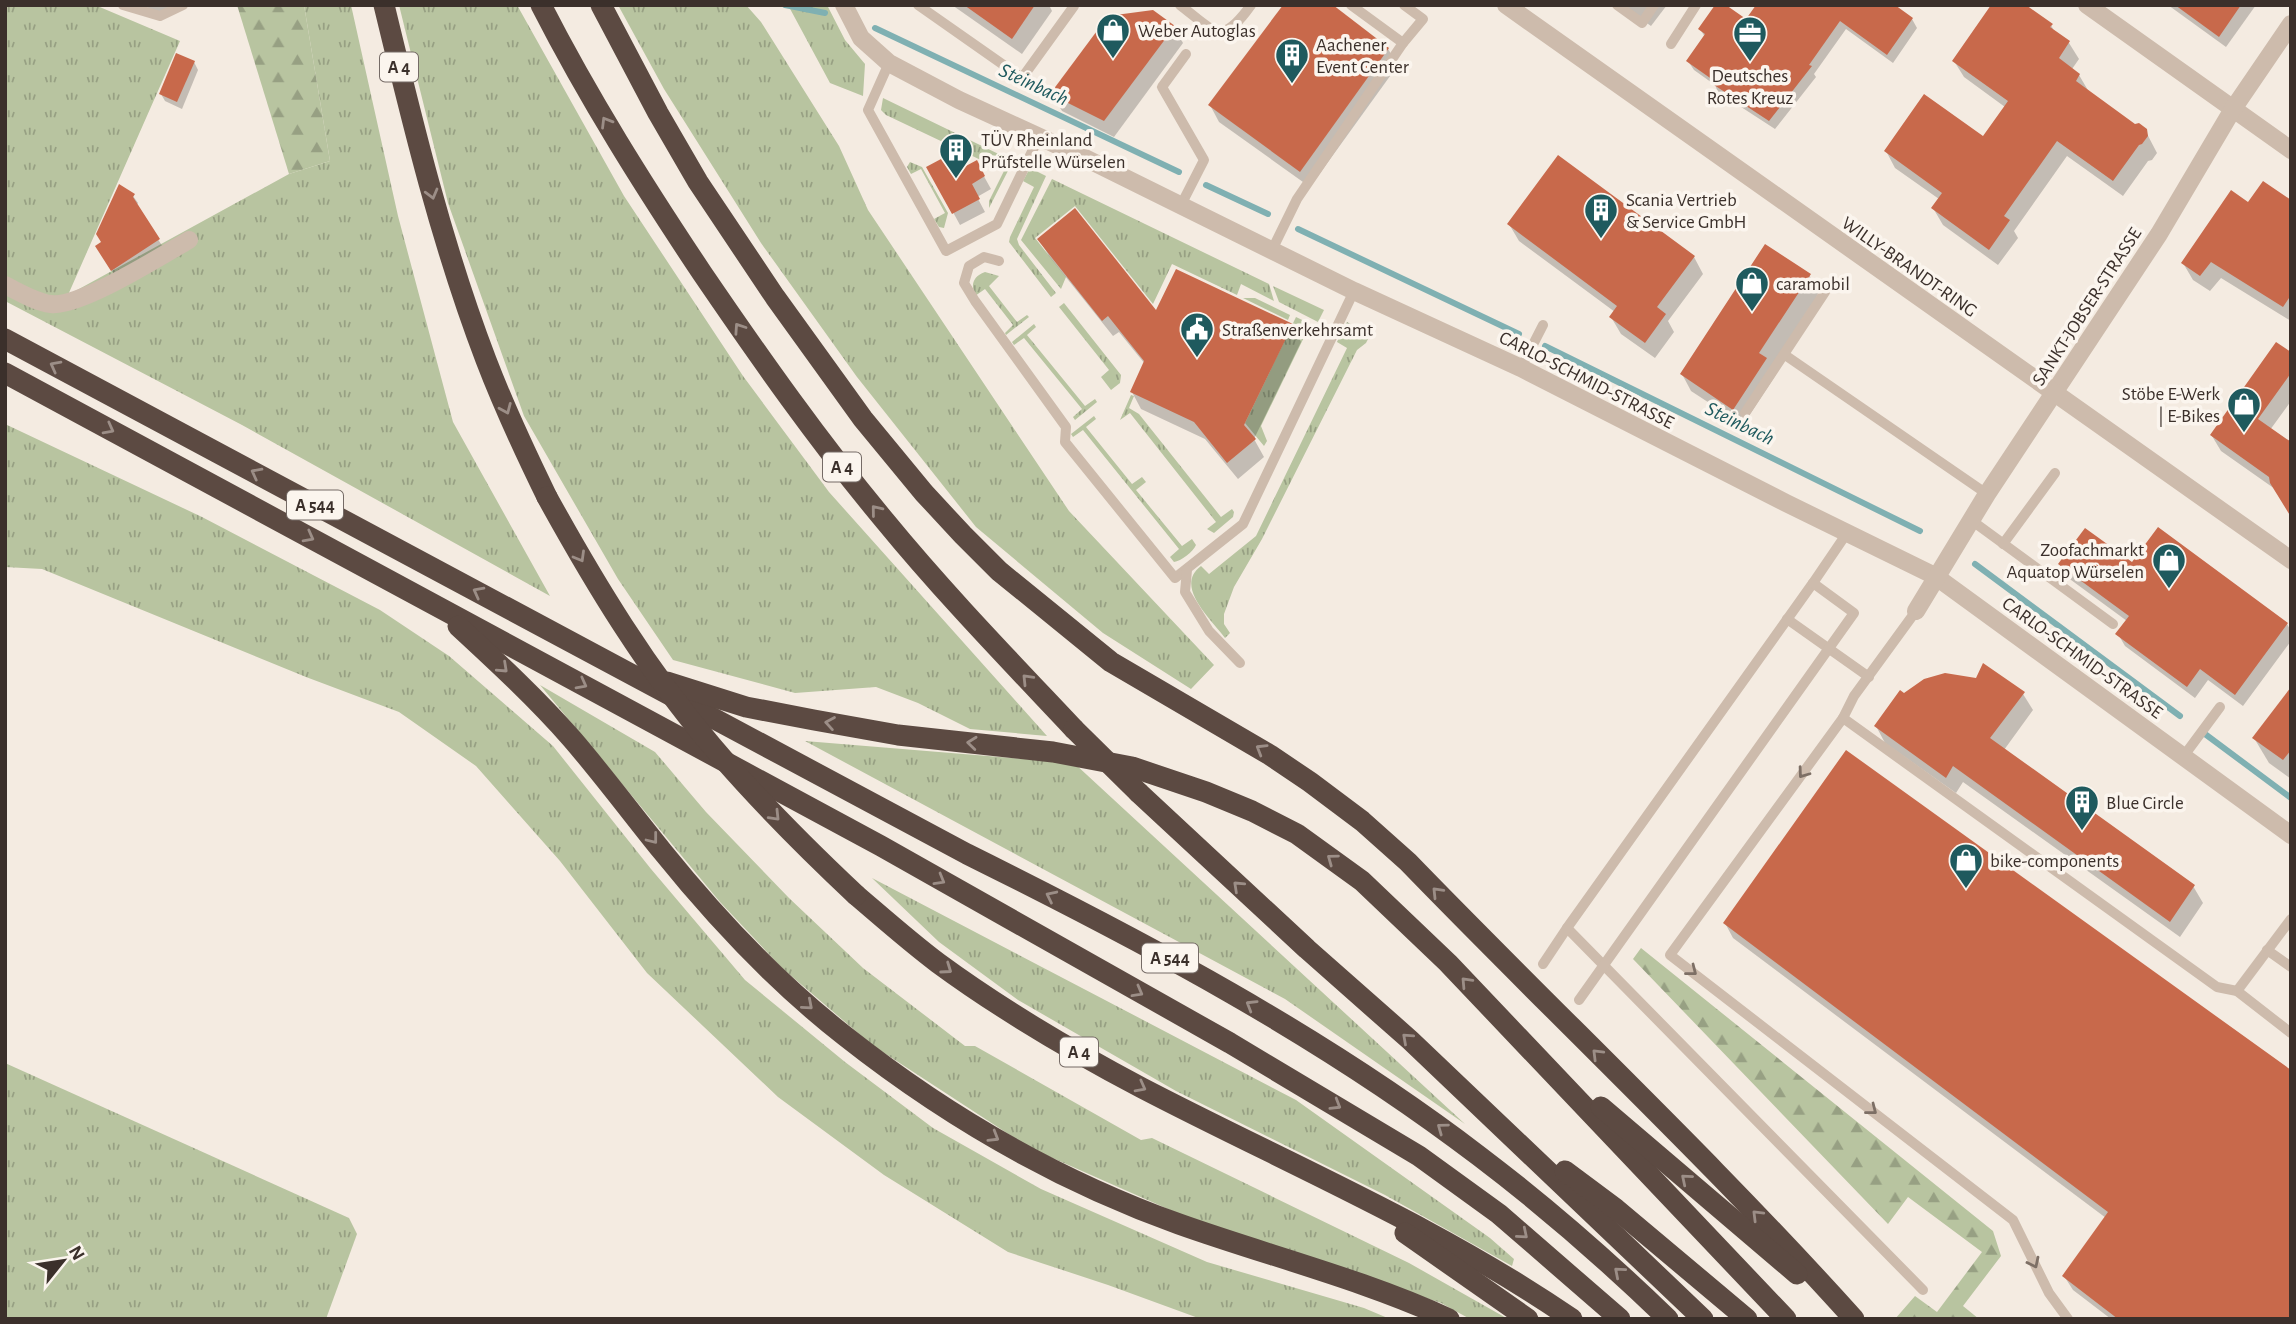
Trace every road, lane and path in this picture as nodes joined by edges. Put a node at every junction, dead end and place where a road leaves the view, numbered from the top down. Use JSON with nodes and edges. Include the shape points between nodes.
{"nodes":[{"id":1,"x":123,"y":5,"type":"edge"},
{"id":2,"x":183,"y":5,"type":"edge"},
{"id":3,"x":384,"y":5,"type":"edge"},
{"id":4,"x":541,"y":5,"type":"edge"},
{"id":5,"x":601,"y":5,"type":"edge"},
{"id":6,"x":845,"y":5,"type":"edge"},
{"id":7,"x":918,"y":5,"type":"edge"},
{"id":8,"x":1072,"y":5,"type":"edge"},
{"id":9,"x":1180,"y":5,"type":"edge"},
{"id":10,"x":1251,"y":5,"type":"edge"},
{"id":11,"x":1351,"y":5,"type":"edge"},
{"id":12,"x":1404,"y":5,"type":"edge"},
{"id":13,"x":1506,"y":5,"type":"edge"},
{"id":14,"x":1617,"y":5,"type":"edge"},
{"id":15,"x":1654,"y":5,"type":"edge"},
{"id":16,"x":1696,"y":5,"type":"edge"},
{"id":17,"x":2087,"y":5,"type":"edge"},
{"id":18,"x":2291,"y":24,"type":"edge"},
{"id":19,"x":1403,"y":43,"type":"junction"},
{"id":20,"x":1671,"y":44,"type":"dead end"},
{"id":21,"x":1186,"y":54,"type":"dead end"},
{"id":22,"x":889,"y":63,"type":"junction"},
{"id":23,"x":2233,"y":109,"type":"junction"},
{"id":24,"x":1039,"y":137,"type":"junction"},
{"id":25,"x":2291,"y":150,"type":"edge"},
{"id":26,"x":1181,"y":205,"type":"junction"},
{"id":27,"x":189,"y":240,"type":"dead end"},
{"id":28,"x":1272,"y":250,"type":"junction"},
{"id":29,"x":999,"y":261,"type":"dead end"},
{"id":30,"x":5,"y":285,"type":"edge"},
{"id":31,"x":1354,"y":291,"type":"junction"},
{"id":32,"x":1825,"y":292,"type":"dead end"},
{"id":33,"x":1543,"y":325,"type":"dead end"},
{"id":34,"x":5,"y":339,"type":"edge"},
{"id":35,"x":1785,"y":355,"type":"junction"},
{"id":36,"x":1521,"y":368,"type":"junction"},
{"id":37,"x":5,"y":373,"type":"edge"},
{"id":38,"x":2054,"y":393,"type":"junction"},
{"id":39,"x":1745,"y":413,"type":"dead end"},
{"id":40,"x":2055,"y":472,"type":"dead end"},
{"id":41,"x":1987,"y":494,"type":"junction"},
{"id":42,"x":1970,"y":520,"type":"junction"},
{"id":43,"x":1847,"y":533,"type":"junction"},
{"id":44,"x":2003,"y":544,"type":"junction"},
{"id":45,"x":2291,"y":560,"type":"edge"},
{"id":46,"x":1187,"y":570,"type":"junction"},
{"id":47,"x":1936,"y":576,"type":"junction"},
{"id":48,"x":1813,"y":583,"type":"junction"},
{"id":49,"x":436,"y":605,"type":"junction"},
{"id":50,"x":1916,"y":611,"type":"joint"},
{"id":51,"x":1787,"y":619,"type":"junction"},
{"id":52,"x":2113,"y":624,"type":"dead end"},
{"id":53,"x":1829,"y":648,"type":"junction"},
{"id":54,"x":1240,"y":663,"type":"dead end"},
{"id":55,"x":624,"y":670,"type":"junction"},
{"id":56,"x":1869,"y":677,"type":"junction"},
{"id":57,"x":2220,"y":707,"type":"dead end"},
{"id":58,"x":1843,"y":718,"type":"junction"},
{"id":59,"x":2183,"y":757,"type":"junction"},
{"id":60,"x":2291,"y":835,"type":"edge"},
{"id":61,"x":2291,"y":919,"type":"edge"},
{"id":62,"x":1567,"y":928,"type":"junction"},
{"id":63,"x":2267,"y":950,"type":"junction"},
{"id":64,"x":1544,"y":964,"type":"dead end"},
{"id":65,"x":1605,"y":966,"type":"junction"},
{"id":66,"x":2291,"y":967,"type":"edge"},
{"id":67,"x":2237,"y":991,"type":"junction"},
{"id":68,"x":1579,"y":1000,"type":"dead end"},
{"id":69,"x":1512,"y":1032,"type":"junction"},
{"id":70,"x":2291,"y":1033,"type":"edge"},
{"id":71,"x":1511,"y":1135,"type":"junction"},
{"id":72,"x":1323,"y":1176,"type":"junction"},
{"id":73,"x":1923,"y":1290,"type":"dead end"},
{"id":74,"x":1449,"y":1319,"type":"edge"},
{"id":75,"x":1528,"y":1319,"type":"edge"},
{"id":76,"x":1572,"y":1319,"type":"edge"},
{"id":77,"x":1620,"y":1319,"type":"edge"},
{"id":78,"x":1668,"y":1319,"type":"edge"},
{"id":79,"x":1703,"y":1319,"type":"edge"},
{"id":80,"x":1747,"y":1319,"type":"edge"},
{"id":81,"x":1786,"y":1319,"type":"edge"},
{"id":82,"x":1852,"y":1319,"type":"edge"},
{"id":83,"x":2068,"y":1319,"type":"edge"}],
"edges":[{"from":1,"to":2,"type":"lane","via":[[160,16]]},
{"from":3,"to":72,"type":"highway","number":"A 4","one_way":true,"bridge":true,"via":[[443,235],[501,398],[547,497],[613,610],[685,713],[774,815],[856,895],[937,962],[1038,1029],[1150,1092]]},
{"from":71,"to":4,"type":"highway","number":"A 4","one_way":true,"bridge":true,"via":[[1139,793],[920,563],[797,409],[641,181]]},
{"from":82,"to":5,"type":"highway","one_way":true,"via":[[1801,1260],[1408,862],[1362,821],[1270,755],[1111,662],[963,535],[863,419],[775,297],[698,182]]},
{"from":6,"to":22,"type":"street","name":"CARLO-SCHMID-STRASSE","via":[[861,38]]},
{"from":7,"to":8,"type":"lane","via":[[1022,78]]},
{"from":9,"to":10,"type":"lane","via":[[1212,30],[1223,31],[1235,27]]},
{"from":11,"to":19,"type":"lane"},
{"from":12,"to":19,"type":"lane","via":[[1423,19]]},
{"from":13,"to":38,"type":"street","name":"WILLY-BRANDT-RING"},
{"from":14,"to":15,"type":"lane","via":[[1642,23]]},
{"from":16,"to":20,"type":"lane"},
{"from":17,"to":23,"type":"street"},
{"from":18,"to":23,"type":"street","name":"SANKT-JOBSER-STRASSE"},
{"from":19,"to":28,"type":"lane","via":[[1297,199]]},
{"from":21,"to":26,"type":"lane","via":[[1162,87],[1203,160]]},
{"from":22,"to":24,"type":"street","name":"CARLO-SCHMID-STRASSE"},
{"from":22,"to":24,"type":"lane","via":[[868,110],[946,251],[997,224]]},
{"from":23,"to":25,"type":"street"},
{"from":23,"to":38,"type":"street","name":"SANKT-JOBSER-STRASSE","via":[[2159,234]]},
{"from":24,"to":26,"type":"street","name":"CARLO-SCHMID-STRASSE"},
{"from":26,"to":28,"type":"street","name":"CARLO-SCHMID-STRASSE"},
{"from":27,"to":30,"type":"street","via":[[71,302],[52,305]]},
{"from":28,"to":31,"type":"street","name":"CARLO-SCHMID-STRASSE"},
{"from":29,"to":46,"type":"lane","via":[[984,257],[969,266],[964,283],[1066,427],[1065,442],[1175,578]]},
{"from":31,"to":36,"type":"street","name":"CARLO-SCHMID-STRASSE"},
{"from":31,"to":46,"type":"lane","via":[[1243,524]]},
{"from":32,"to":35,"type":"lane"},
{"from":33,"to":36,"type":"lane"},
{"from":55,"to":34,"type":"highway","number":"A 544","one_way":true},
{"from":35,"to":39,"type":"lane"},
{"from":35,"to":41,"type":"lane"},
{"from":36,"to":43,"type":"street","name":"CARLO-SCHMID-STRASSE"},
{"from":37,"to":49,"type":"highway","number":"A 544","one_way":true},
{"from":38,"to":41,"type":"street","name":"SANKT-JOBSER-STRASSE"},
{"from":38,"to":45,"type":"street","name":"WILLY-BRANDT-RING"},
{"from":40,"to":44,"type":"lane"},
{"from":41,"to":42,"type":"street","name":"SANKT-JOBSER-STRASSE"},
{"from":42,"to":44,"type":"lane"},
{"from":42,"to":47,"type":"street","name":"SANKT-JOBSER-STRASSE"},
{"from":43,"to":47,"type":"street","name":"CARLO-SCHMID-STRASSE"},
{"from":43,"to":48,"type":"lane"},
{"from":44,"to":52,"type":"lane"},
{"from":46,"to":54,"type":"lane","via":[[1185,592],[1209,631]]},
{"from":47,"to":50,"type":"street","name":"SANKT-JOBSER-STRASSE"},
{"from":47,"to":59,"type":"street","name":"CARLO-SCHMID-STRASSE"},
{"from":48,"to":51,"type":"lane"},
{"from":48,"to":53,"type":"lane","via":[[1854,612]]},
{"from":49,"to":74,"type":"highway","one_way":true,"via":[[551,716],[693,888],[762,963],[884,1066],[1013,1149],[1102,1194],[1178,1224],[1374,1288]]},
{"from":49,"to":77,"type":"highway","number":"A 544","one_way":true,"via":[[881,846],[1313,1091],[1419,1156],[1489,1207]]},
{"from":50,"to":56,"type":"lane"},
{"from":51,"to":53,"type":"lane"},
{"from":51,"to":62,"type":"lane"},
{"from":53,"to":56,"type":"lane"},
{"from":53,"to":65,"type":"lane"},
{"from":69,"to":55,"type":"highway","one_way":true,"via":[[1448,963],[1336,861],[1297,834],[1206,792],[1132,767],[1066,754],[898,735],[746,706]]},
{"from":78,"to":55,"type":"highway","number":"A 544","one_way":true,"via":[[1480,1156],[1320,1046],[1163,954]]},
{"from":56,"to":58,"type":"lane"},
{"from":57,"to":59,"type":"lane"},
{"from":58,"to":67,"type":"lane","via":[[2217,987]]},
{"from":58,"to":83,"type":"lane","one_way":true,"via":[[1670,955],[2013,1220],[2049,1293]]},
{"from":59,"to":60,"type":"street","name":"CARLO-SCHMID-STRASSE"},
{"from":61,"to":63,"type":"lane"},
{"from":62,"to":64,"type":"lane"},
{"from":62,"to":65,"type":"lane"},
{"from":63,"to":66,"type":"lane"},
{"from":63,"to":67,"type":"lane"},
{"from":65,"to":68,"type":"lane"},
{"from":65,"to":73,"type":"lane"},
{"from":67,"to":70,"type":"lane"},
{"from":69,"to":81,"type":"highway"},
{"from":82,"to":69,"type":"highway","one_way":true},
{"from":71,"to":79,"type":"highway","number":"A 4"},
{"from":71,"to":80,"type":"highway","via":[[1616,1209]]},
{"from":72,"to":75,"type":"highway"},
{"from":72,"to":76,"type":"highway","number":"A 4","via":[[1507,1276]]}]}
